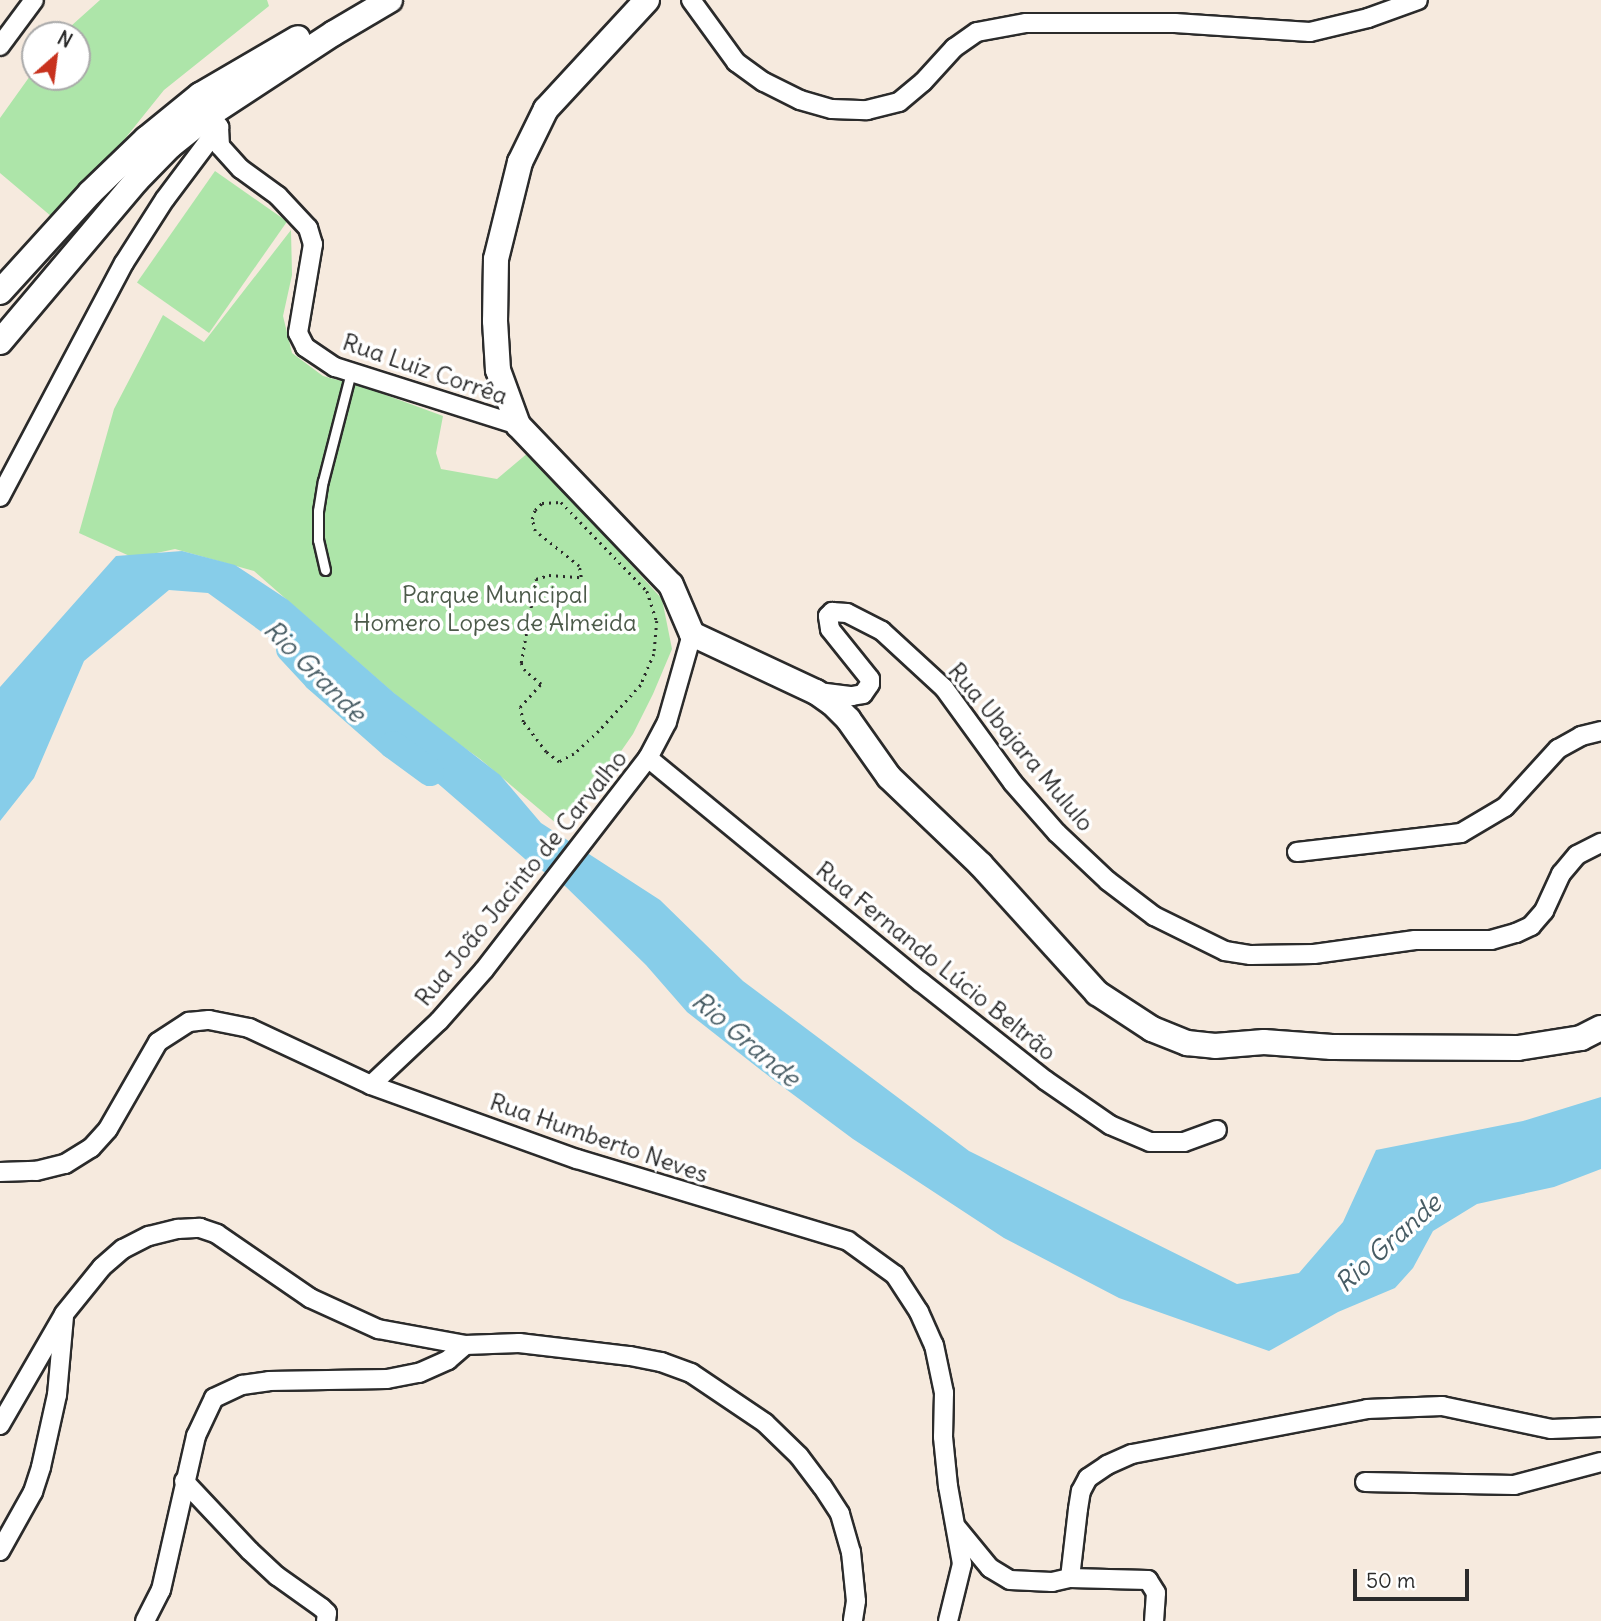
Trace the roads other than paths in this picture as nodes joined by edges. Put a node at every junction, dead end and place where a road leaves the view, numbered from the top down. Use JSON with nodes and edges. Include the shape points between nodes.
{"nodes":[{"id":1,"x":34,"y":0,"type":"edge"},
{"id":2,"x":362,"y":0,"type":"edge"},
{"id":3,"x":390,"y":0,"type":"edge"},
{"id":4,"x":647,"y":0,"type":"edge"},
{"id":5,"x":691,"y":0,"type":"edge"},
{"id":6,"x":1418,"y":0,"type":"edge"},
{"id":7,"x":0,"y":46,"type":"edge"},
{"id":8,"x":208,"y":113,"type":"junction"},
{"id":9,"x":0,"y":292,"type":"edge"},
{"id":10,"x":0,"y":342,"type":"edge"},
{"id":11,"x":351,"y":372,"type":"junction"},
{"id":12,"x":518,"y":425,"type":"junction"},
{"id":13,"x":0,"y":497,"type":"edge"},
{"id":14,"x":325,"y":570,"type":"dead end"},
{"id":15,"x":692,"y":634,"type":"junction"},
{"id":16,"x":816,"y":692,"type":"junction"},
{"id":17,"x":1601,"y":731,"type":"edge"},
{"id":18,"x":648,"y":758,"type":"junction"},
{"id":19,"x":1601,"y":843,"type":"edge"},
{"id":20,"x":1297,"y":852,"type":"dead end"},
{"id":21,"x":1601,"y":1028,"type":"edge"},
{"id":22,"x":371,"y":1085,"type":"junction"},
{"id":23,"x":1217,"y":1130,"type":"dead end"},
{"id":24,"x":0,"y":1172,"type":"edge"},
{"id":25,"x":64,"y":1314,"type":"junction"},
{"id":26,"x":465,"y":1345,"type":"junction"},
{"id":27,"x":0,"y":1425,"type":"edge"},
{"id":28,"x":1601,"y":1427,"type":"edge"},
{"id":29,"x":1601,"y":1462,"type":"edge"},
{"id":30,"x":184,"y":1481,"type":"junction"},
{"id":31,"x":1365,"y":1482,"type":"dead end"},
{"id":32,"x":957,"y":1528,"type":"junction"},
{"id":33,"x":0,"y":1551,"type":"edge"},
{"id":34,"x":1070,"y":1578,"type":"junction"},
{"id":35,"x":145,"y":1621,"type":"edge"},
{"id":36,"x":326,"y":1621,"type":"edge"},
{"id":37,"x":853,"y":1621,"type":"edge"},
{"id":38,"x":948,"y":1621,"type":"edge"},
{"id":39,"x":1154,"y":1621,"type":"edge"}],
"edges":[{"from":1,"to":7,"type":"street"},
{"from":2,"to":8,"type":"street"},
{"from":3,"to":8,"type":"street"},
{"from":4,"to":12,"type":"street","via":[[546,109],[520,162],[496,259],[495,321],[498,370]]},
{"from":5,"to":6,"type":"street","via":[[736,62],[764,82],[832,109],[867,110],[899,102],[977,32],[1026,23],[1161,23],[1310,32]]},
{"from":8,"to":9,"type":"street","via":[[146,139]]},
{"from":8,"to":10,"type":"street","via":[[136,181]]},
{"from":8,"to":11,"type":"street","name":"Rua Luiz Corrêa","via":[[225,152],[308,228],[313,244],[298,333],[317,356]]},
{"from":8,"to":13,"type":"street"},
{"from":11,"to":12,"type":"street","name":"Rua Luiz Corrêa"},
{"from":11,"to":14,"type":"lane","via":[[318,511]]},
{"from":12,"to":15,"type":"street","via":[[671,585]]},
{"from":15,"to":16,"type":"street"},
{"from":15,"to":18,"type":"street","name":"Rua João Jacinto de Carvalho","via":[[667,722]]},
{"from":16,"to":19,"type":"street","name":"Rua Ubajara Mululo","via":[[863,695],[870,684],[830,629],[828,616],[832,612],[838,610],[882,631],[944,688],[1013,783],[1108,881],[1154,916],[1225,951],[1314,954],[1415,940],[1491,940],[1516,933],[1544,912],[1561,874],[1577,855]]},
{"from":16,"to":21,"type":"street","via":[[848,719],[889,777],[981,865],[1097,993],[1152,1029],[1187,1043],[1215,1046],[1264,1042],[1518,1048],[1581,1038]]},
{"from":17,"to":20,"type":"street","via":[[1558,749],[1505,807],[1461,833]]},
{"from":18,"to":22,"type":"street","name":"Rua João Jacinto de Carvalho","via":[[484,970],[439,1021]]},
{"from":18,"to":23,"type":"street","name":"Rua Fernando Lúcio Beltrão","via":[[1045,1080],[1110,1125],[1150,1142],[1184,1142]]},
{"from":22,"to":24,"type":"street","name":"Rua Humberto Neves","via":[[249,1028],[209,1020],[189,1022],[158,1042],[108,1129],[91,1148],[65,1164]]},
{"from":22,"to":32,"type":"street","name":"Rua Humberto Neves","via":[[577,1159],[743,1212],[809,1227],[848,1241],[872,1256],[895,1276],[934,1345],[944,1393],[943,1437]]},
{"from":25,"to":26,"type":"street","via":[[123,1249],[178,1228],[200,1228],[217,1234],[283,1282],[343,1315],[378,1329]]},
{"from":25,"to":27,"type":"street"},
{"from":25,"to":33,"type":"street","via":[[59,1381],[41,1466],[33,1492]]},
{"from":26,"to":30,"type":"street","via":[[442,1364],[408,1375],[353,1381],[269,1381],[228,1390],[214,1398],[204,1414]]},
{"from":26,"to":37,"type":"street","via":[[519,1343],[661,1362],[732,1399],[799,1456],[840,1514],[855,1572]]},
{"from":28,"to":34,"type":"street","via":[[1551,1429],[1442,1406],[1367,1409],[1132,1454],[1097,1471],[1081,1491]]},
{"from":29,"to":31,"type":"street","via":[[1514,1485]]},
{"from":30,"to":35,"type":"street","via":[[161,1590]]},
{"from":30,"to":36,"type":"street","via":[[250,1552],[322,1608]]},
{"from":32,"to":34,"type":"street","via":[[990,1568],[1010,1580],[1031,1583]]},
{"from":32,"to":38,"type":"street","name":"Rua Humberto Neves","via":[[962,1564]]},
{"from":34,"to":39,"type":"street","via":[[1148,1580],[1156,1593]]}]}
